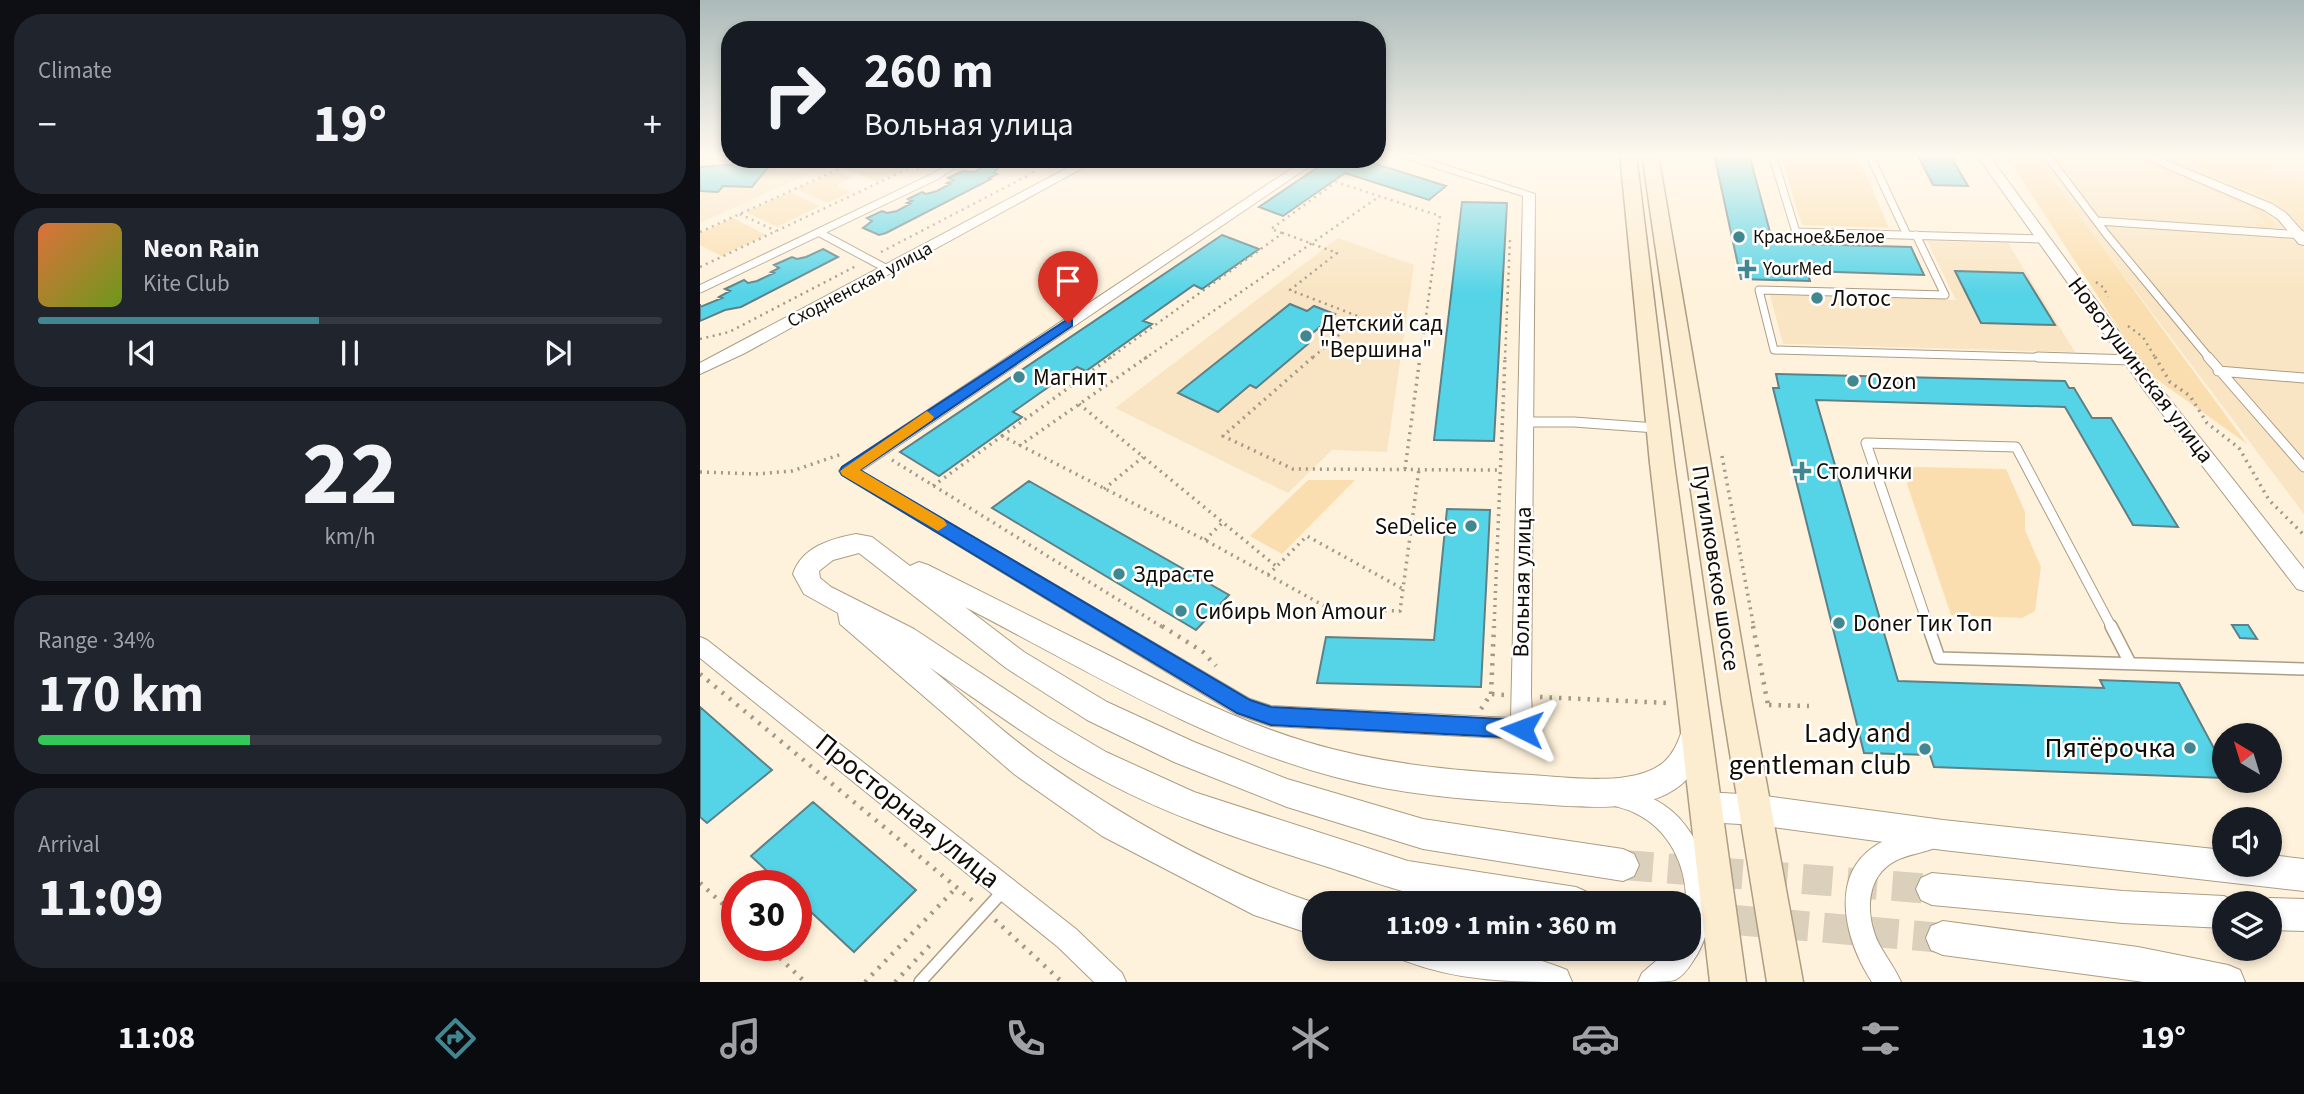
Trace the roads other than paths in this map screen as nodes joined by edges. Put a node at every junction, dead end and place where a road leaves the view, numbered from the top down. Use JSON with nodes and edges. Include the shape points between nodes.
{"nodes":[{"id":1,"x":888,"y":200,"type":"edge"},
{"id":2,"x":1018,"y":200,"type":"edge"},
{"id":3,"x":1253,"y":200,"type":"edge"},
{"id":4,"x":1529,"y":200,"type":"edge"},
{"id":5,"x":1633,"y":200,"type":"edge"},
{"id":6,"x":1657,"y":200,"type":"edge"},
{"id":7,"x":1786,"y":200,"type":"edge"},
{"id":8,"x":1891,"y":200,"type":"edge"},
{"id":9,"x":2014,"y":200,"type":"edge"},
{"id":10,"x":2081,"y":200,"type":"edge"},
{"id":11,"x":2253,"y":200,"type":"edge"},
{"id":12,"x":2097,"y":221,"type":"junction"},
{"id":13,"x":820,"y":233,"type":"junction"},
{"id":14,"x":1907,"y":235,"type":"junction"},
{"id":15,"x":1916,"y":235,"type":"junction"},
{"id":16,"x":2302,"y":237,"type":"edge"},
{"id":17,"x":2041,"y":239,"type":"junction"},
{"id":18,"x":889,"y":270,"type":"junction"},
{"id":19,"x":700,"y":289,"type":"edge"},
{"id":20,"x":2131,"y":360,"type":"junction"},
{"id":21,"x":700,"y":369,"type":"edge"},
{"id":22,"x":2218,"y":371,"type":"junction"},
{"id":23,"x":2304,"y":378,"type":"edge"},
{"id":24,"x":1525,"y":422,"type":"junction"},
{"id":25,"x":1657,"y":428,"type":"junction"},
{"id":26,"x":2304,"y":467,"type":"edge"},
{"id":27,"x":871,"y":548,"type":"junction"},
{"id":28,"x":2304,"y":583,"type":"edge"},
{"id":29,"x":826,"y":596,"type":"junction"},
{"id":30,"x":700,"y":646,"type":"edge"},
{"id":31,"x":2130,"y":663,"type":"junction"},
{"id":32,"x":2304,"y":669,"type":"edge"},
{"id":33,"x":1695,"y":733,"type":"junction"},
{"id":34,"x":1605,"y":794,"type":"junction"},
{"id":35,"x":1705,"y":807,"type":"junction"},
{"id":36,"x":1757,"y":810,"type":"junction"},
{"id":37,"x":1943,"y":835,"type":"junction"},
{"id":38,"x":1623,"y":865,"type":"tunnel mouth"},
{"id":39,"x":2304,"y":875,"type":"edge"},
{"id":40,"x":1005,"y":888,"type":"junction"},
{"id":41,"x":1933,"y":889,"type":"tunnel mouth"},
{"id":42,"x":1499,"y":891,"type":"edge"},
{"id":43,"x":1699,"y":891,"type":"edge"},
{"id":44,"x":2212,"y":911,"type":"edge"},
{"id":45,"x":2282,"y":914,"type":"edge"},
{"id":46,"x":1302,"y":915,"type":"edge"},
{"id":47,"x":2304,"y":915,"type":"edge"},
{"id":48,"x":1942,"y":938,"type":"tunnel mouth"},
{"id":49,"x":1469,"y":961,"type":"edge"},
{"id":50,"x":1678,"y":961,"type":"edge"},
{"id":51,"x":920,"y":982,"type":"edge"},
{"id":52,"x":1113,"y":982,"type":"edge"},
{"id":53,"x":1555,"y":982,"type":"edge"},
{"id":54,"x":1651,"y":982,"type":"edge"},
{"id":55,"x":1728,"y":982,"type":"edge"},
{"id":56,"x":1785,"y":982,"type":"edge"},
{"id":57,"x":1888,"y":982,"type":"edge"},
{"id":58,"x":2228,"y":982,"type":"edge"}],
"edges":[{"from":1,"to":13,"type":"lane"},
{"from":2,"to":18,"type":"street","name":"Сходненская улица"},
{"from":3,"to":24,"type":"street","name":"Вольная улица","via":[[848,471],[1253,710],[1271,716],[1522,729]]},
{"from":4,"to":24,"type":"street","name":"Вольная улица"},
{"from":5,"to":25,"type":"main road","name":"Путилковское шоссе"},
{"from":6,"to":36,"type":"main road","name":"Путилковское шоссе"},
{"from":7,"to":14,"type":"lane","via":[[1796,232]]},
{"from":8,"to":14,"type":"lane"},
{"from":9,"to":17,"type":"street","name":"Новотушинская улица"},
{"from":10,"to":12,"type":"lane"},
{"from":11,"to":16,"type":"street","via":[[2281,216]]},
{"from":12,"to":16,"type":"lane"},
{"from":12,"to":22,"type":"lane"},
{"from":13,"to":18,"type":"lane"},
{"from":13,"to":19,"type":"lane"},
{"from":14,"to":15,"type":"lane"},
{"from":15,"to":17,"type":"lane"},
{"from":15,"to":20,"type":"lane","via":[[1945,295],[1759,290],[1774,350]]},
{"from":17,"to":20,"type":"street","name":"Новотушинская улица"},
{"from":18,"to":21,"type":"street","name":"Сходненская улица"},
{"from":20,"to":28,"type":"street","name":"Новотушинская улица"},
{"from":22,"to":23,"type":"lane"},
{"from":22,"to":26,"type":"lane"},
{"from":24,"to":25,"type":"lane"},
{"from":25,"to":33,"type":"main road","name":"Путилковское шоссе"},
{"from":27,"to":29,"type":"street","via":[[856,543],[837,546],[811,564],[807,579]]},
{"from":27,"to":34,"type":"street","via":[[1203,718],[1306,756],[1405,778]]},
{"from":27,"to":38,"type":"street","via":[[1015,660],[1097,712],[1184,752],[1287,793],[1423,834]]},
{"from":29,"to":42,"type":"street","via":[[883,623],[1064,744],[1156,790],[1262,832],[1416,878]]},
{"from":29,"to":46,"type":"street","via":[[1024,764],[1113,825],[1265,904]]},
{"from":30,"to":40,"type":"street","name":"Просторная улица"},
{"from":31,"to":31,"type":"lane","via":[[1939,658],[1866,443],[2016,446]]},
{"from":31,"to":32,"type":"lane"},
{"from":33,"to":34,"type":"street","via":[[1691,752],[1669,778]]},
{"from":33,"to":35,"type":"main road","name":"Путилковское шоссе"},
{"from":34,"to":43,"type":"street","via":[[1644,806],[1675,830],[1695,866]]},
{"from":35,"to":36,"type":"street"},
{"from":35,"to":55,"type":"main road","name":"Путилковское шоссе"},
{"from":36,"to":37,"type":"street"},
{"from":36,"to":56,"type":"main road","name":"Путилковское шоссе"},
{"from":37,"to":39,"type":"street"},
{"from":37,"to":57,"type":"street","via":[[1893,849],[1874,862],[1862,881],[1857,906],[1861,934]]},
{"from":40,"to":51,"type":"lane"},
{"from":40,"to":52,"type":"street","name":"Просторная улица"},
{"from":41,"to":44,"type":"street"},
{"from":45,"to":47,"type":"street"},
{"from":48,"to":58,"type":"street","via":[[2138,964]]},
{"from":49,"to":53,"type":"street"},
{"from":50,"to":54,"type":"street"}]}
